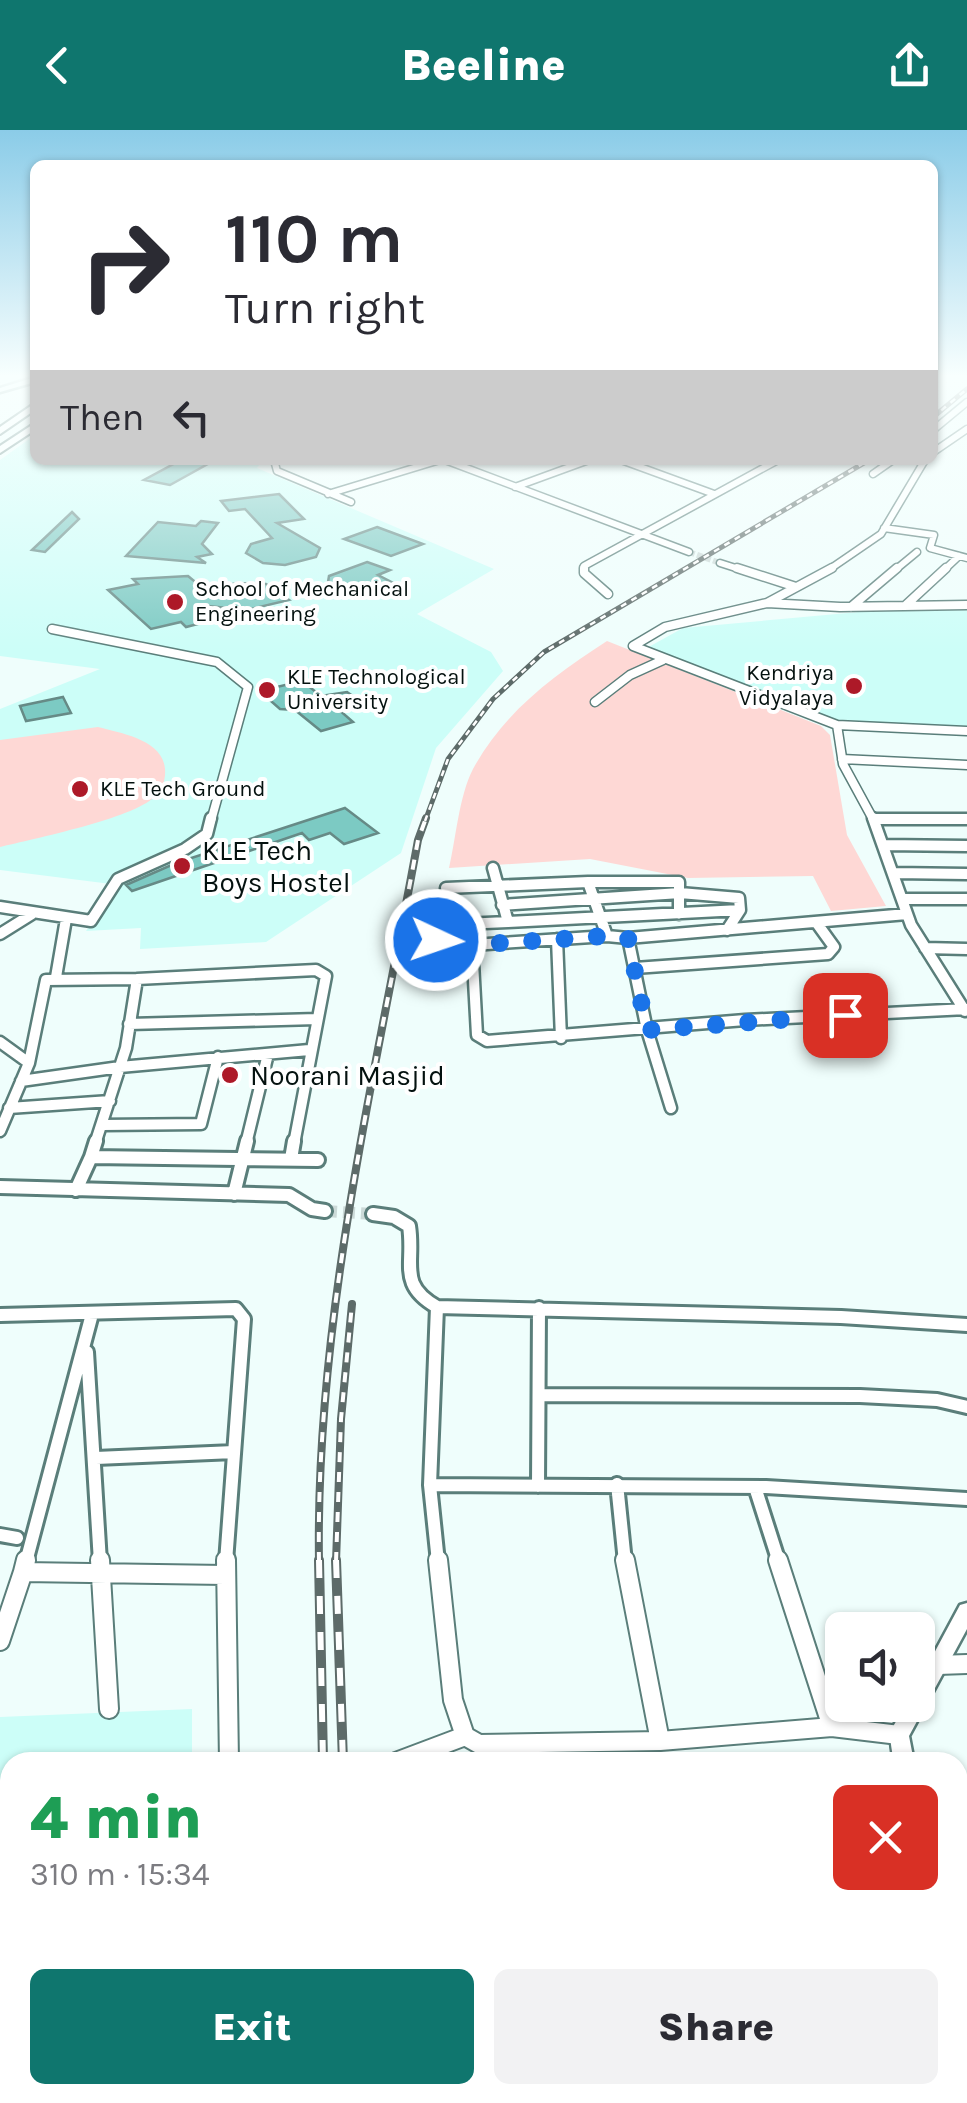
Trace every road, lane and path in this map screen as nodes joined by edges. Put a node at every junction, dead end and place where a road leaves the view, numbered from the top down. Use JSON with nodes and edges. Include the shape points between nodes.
{"nodes":[{"id":1,"x":276,"y":469,"type":"edge"},
{"id":2,"x":412,"y":469,"type":"edge"},
{"id":3,"x":466,"y":469,"type":"edge"},
{"id":4,"x":565,"y":469,"type":"edge"},
{"id":5,"x":646,"y":469,"type":"edge"},
{"id":6,"x":761,"y":469,"type":"edge"},
{"id":7,"x":880,"y":469,"type":"edge"},
{"id":8,"x":920,"y":469,"type":"edge"},
{"id":9,"x":873,"y":474,"type":"dead end"},
{"id":10,"x":515,"y":488,"type":"junction"},
{"id":11,"x":328,"y":494,"type":"junction"},
{"id":12,"x":714,"y":494,"type":"junction"},
{"id":13,"x":351,"y":502,"type":"dead end"},
{"id":14,"x":884,"y":528,"type":"junction"},
{"id":15,"x":642,"y":535,"type":"junction"},
{"id":16,"x":689,"y":552,"type":"tunnel mouth"},
{"id":17,"x":917,"y":552,"type":"dead end"},
{"id":18,"x":963,"y":557,"type":"edge"},
{"id":19,"x":720,"y":563,"type":"tunnel mouth"},
{"id":20,"x":796,"y":587,"type":"junction"},
{"id":21,"x":967,"y":591,"type":"edge"},
{"id":22,"x":608,"y":594,"type":"dead end"},
{"id":23,"x":767,"y":603,"type":"junction"},
{"id":24,"x":967,"y":604,"type":"edge"},
{"id":25,"x":906,"y":605,"type":"junction"},
{"id":26,"x":952,"y":605,"type":"junction"},
{"id":27,"x":852,"y":607,"type":"junction"},
{"id":28,"x":52,"y":629,"type":"dead end"},
{"id":29,"x":663,"y":660,"type":"junction"},
{"id":30,"x":594,"y":702,"type":"dead end"},
{"id":31,"x":837,"y":725,"type":"junction"},
{"id":32,"x":967,"y":732,"type":"edge"},
{"id":33,"x":842,"y":759,"type":"junction"},
{"id":34,"x":967,"y":766,"type":"edge"},
{"id":35,"x":874,"y":818,"type":"junction"},
{"id":36,"x":967,"y":819,"type":"edge"},
{"id":37,"x":884,"y":845,"type":"junction"},
{"id":38,"x":967,"y":846,"type":"edge"},
{"id":39,"x":492,"y":868,"type":"dead end"},
{"id":40,"x":894,"y":873,"type":"junction"},
{"id":41,"x":967,"y":874,"type":"edge"},
{"id":42,"x":588,"y":882,"type":"junction"},
{"id":43,"x":496,"y":885,"type":"junction"},
{"id":44,"x":446,"y":888,"type":"dead end"},
{"id":45,"x":680,"y":893,"type":"junction"},
{"id":46,"x":593,"y":896,"type":"junction"},
{"id":47,"x":902,"y":898,"type":"junction"},
{"id":48,"x":967,"y":900,"type":"edge"},
{"id":49,"x":502,"y":905,"type":"junction"},
{"id":50,"x":0,"y":907,"type":"edge"},
{"id":51,"x":740,"y":910,"type":"junction"},
{"id":52,"x":32,"y":914,"type":"junction"},
{"id":53,"x":679,"y":914,"type":"junction"},
{"id":54,"x":907,"y":914,"type":"junction"},
{"id":55,"x":600,"y":917,"type":"junction"},
{"id":56,"x":66,"y":919,"type":"junction"},
{"id":57,"x":508,"y":922,"type":"junction"},
{"id":58,"x":816,"y":922,"type":"junction"},
{"id":59,"x":727,"y":930,"type":"junction"},
{"id":60,"x":0,"y":934,"type":"edge"},
{"id":61,"x":606,"y":936,"type":"junction"},
{"id":62,"x":556,"y":938,"type":"junction"},
{"id":63,"x":628,"y":938,"type":"junction"},
{"id":64,"x":472,"y":944,"type":"junction"},
{"id":65,"x":925,"y":948,"type":"junction"},
{"id":66,"x":967,"y":948,"type":"edge"},
{"id":67,"x":635,"y":968,"type":"junction"},
{"id":68,"x":56,"y":977,"type":"junction"},
{"id":69,"x":136,"y":978,"type":"junction"},
{"id":70,"x":966,"y":1011,"type":"edge"},
{"id":71,"x":318,"y":1020,"type":"junction"},
{"id":72,"x":129,"y":1024,"type":"junction"},
{"id":73,"x":647,"y":1030,"type":"junction"},
{"id":74,"x":561,"y":1038,"type":"junction"},
{"id":75,"x":0,"y":1042,"type":"edge"},
{"id":76,"x":310,"y":1050,"type":"junction"},
{"id":77,"x":268,"y":1054,"type":"junction"},
{"id":78,"x":218,"y":1057,"type":"junction"},
{"id":79,"x":29,"y":1063,"type":"junction"},
{"id":80,"x":120,"y":1067,"type":"junction"},
{"id":81,"x":21,"y":1081,"type":"junction"},
{"id":82,"x":110,"y":1101,"type":"junction"},
{"id":83,"x":10,"y":1108,"type":"junction"},
{"id":84,"x":670,"y":1108,"type":"dead end"},
{"id":85,"x":104,"y":1125,"type":"junction"},
{"id":86,"x":0,"y":1130,"type":"edge"},
{"id":87,"x":91,"y":1158,"type":"junction"},
{"id":88,"x":242,"y":1159,"type":"junction"},
{"id":89,"x":291,"y":1160,"type":"junction"},
{"id":90,"x":318,"y":1160,"type":"dead end"},
{"id":91,"x":0,"y":1187,"type":"edge"},
{"id":92,"x":76,"y":1190,"type":"junction"},
{"id":93,"x":234,"y":1194,"type":"junction"},
{"id":94,"x":326,"y":1211,"type":"tunnel mouth"},
{"id":95,"x":372,"y":1214,"type":"tunnel mouth"},
{"id":96,"x":437,"y":1307,"type":"junction"},
{"id":97,"x":539,"y":1308,"type":"junction"},
{"id":98,"x":92,"y":1314,"type":"junction"},
{"id":99,"x":0,"y":1315,"type":"edge"},
{"id":100,"x":967,"y":1325,"type":"edge"},
{"id":101,"x":86,"y":1342,"type":"junction"},
{"id":102,"x":540,"y":1395,"type":"junction"},
{"id":103,"x":967,"y":1406,"type":"edge"},
{"id":104,"x":234,"y":1452,"type":"junction"},
{"id":105,"x":96,"y":1458,"type":"junction"},
{"id":106,"x":617,"y":1484,"type":"junction"},
{"id":107,"x":430,"y":1485,"type":"junction"},
{"id":108,"x":538,"y":1486,"type":"junction"},
{"id":109,"x":756,"y":1487,"type":"junction"},
{"id":110,"x":967,"y":1500,"type":"edge"},
{"id":111,"x":0,"y":1536,"type":"edge"},
{"id":112,"x":17,"y":1538,"type":"dead end"},
{"id":113,"x":22,"y":1572,"type":"junction"},
{"id":114,"x":102,"y":1574,"type":"junction"},
{"id":115,"x":225,"y":1575,"type":"junction"},
{"id":116,"x":967,"y":1612,"type":"edge"},
{"id":117,"x":0,"y":1641,"type":"edge"},
{"id":118,"x":967,"y":1664,"type":"edge"},
{"id":119,"x":938,"y":1665,"type":"junction"},
{"id":120,"x":935,"y":1670,"type":"edge"},
{"id":121,"x":110,"y":1709,"type":"dead end"},
{"id":122,"x":906,"y":1722,"type":"edge"},
{"id":123,"x":832,"y":1728,"type":"junction"},
{"id":124,"x":899,"y":1734,"type":"junction"},
{"id":125,"x":465,"y":1736,"type":"junction"},
{"id":126,"x":660,"y":1741,"type":"junction"},
{"id":127,"x":229,"y":1752,"type":"edge"},
{"id":128,"x":423,"y":1752,"type":"edge"},
{"id":129,"x":902,"y":1752,"type":"edge"}],
"edges":[{"from":1,"to":11,"type":"street"},
{"from":2,"to":11,"type":"street"},
{"from":3,"to":10,"type":"street"},
{"from":4,"to":10,"type":"street"},
{"from":5,"to":12,"type":"street"},
{"from":6,"to":12,"type":"street"},
{"from":7,"to":9,"type":"street"},
{"from":8,"to":14,"type":"street"},
{"from":10,"to":15,"type":"street"},
{"from":11,"to":13,"type":"street"},
{"from":12,"to":15,"type":"street"},
{"from":14,"to":18,"type":"street","via":[[934,535],[930,548]]},
{"from":14,"to":20,"type":"street"},
{"from":15,"to":16,"type":"street"},
{"from":15,"to":22,"type":"street","via":[[583,568]]},
{"from":17,"to":27,"type":"street"},
{"from":18,"to":25,"type":"street"},
{"from":19,"to":20,"type":"street"},
{"from":20,"to":23,"type":"street"},
{"from":21,"to":26,"type":"street"},
{"from":23,"to":27,"type":"street"},
{"from":23,"to":29,"type":"street","via":[[665,627],[632,645]]},
{"from":24,"to":26,"type":"street"},
{"from":25,"to":26,"type":"street"},
{"from":25,"to":27,"type":"street"},
{"from":28,"to":56,"type":"street","via":[[217,662],[248,688],[207,834],[118,879],[91,921]]},
{"from":29,"to":30,"type":"street"},
{"from":29,"to":31,"type":"street"},
{"from":31,"to":32,"type":"street"},
{"from":31,"to":33,"type":"street"},
{"from":33,"to":34,"type":"street"},
{"from":33,"to":35,"type":"street"},
{"from":35,"to":36,"type":"street"},
{"from":35,"to":37,"type":"street"},
{"from":37,"to":38,"type":"street"},
{"from":37,"to":40,"type":"street"},
{"from":39,"to":43,"type":"street"},
{"from":40,"to":41,"type":"street"},
{"from":40,"to":47,"type":"street"},
{"from":42,"to":43,"type":"street"},
{"from":42,"to":45,"type":"street","via":[[677,882]]},
{"from":42,"to":46,"type":"street"},
{"from":43,"to":44,"type":"street"},
{"from":43,"to":49,"type":"street"},
{"from":45,"to":46,"type":"street"},
{"from":45,"to":51,"type":"street","via":[[739,898]]},
{"from":45,"to":53,"type":"street"},
{"from":46,"to":49,"type":"street"},
{"from":46,"to":55,"type":"street"},
{"from":47,"to":48,"type":"street"},
{"from":47,"to":54,"type":"street"},
{"from":49,"to":57,"type":"street"},
{"from":50,"to":52,"type":"street"},
{"from":51,"to":53,"type":"street"},
{"from":51,"to":59,"type":"street"},
{"from":52,"to":56,"type":"street"},
{"from":52,"to":60,"type":"street"},
{"from":53,"to":55,"type":"street"},
{"from":54,"to":58,"type":"street"},
{"from":54,"to":65,"type":"street"},
{"from":55,"to":57,"type":"street"},
{"from":55,"to":61,"type":"street"},
{"from":56,"to":68,"type":"street"},
{"from":57,"to":64,"type":"street","via":[[434,929],[436,940]]},
{"from":58,"to":59,"type":"street"},
{"from":58,"to":67,"type":"street","via":[[834,947],[828,954]]},
{"from":59,"to":63,"type":"street"},
{"from":61,"to":62,"type":"street"},
{"from":61,"to":63,"type":"street"},
{"from":62,"to":64,"type":"street"},
{"from":62,"to":74,"type":"street"},
{"from":63,"to":67,"type":"street"},
{"from":64,"to":74,"type":"street","via":[[479,1038]]},
{"from":65,"to":66,"type":"street"},
{"from":65,"to":70,"type":"street"},
{"from":67,"to":73,"type":"street"},
{"from":68,"to":69,"type":"street"},
{"from":68,"to":79,"type":"street","via":[[44,985]]},
{"from":69,"to":71,"type":"street","via":[[316,970],[327,978]]},
{"from":69,"to":72,"type":"street"},
{"from":70,"to":73,"type":"street"},
{"from":71,"to":72,"type":"street"},
{"from":71,"to":76,"type":"street"},
{"from":72,"to":80,"type":"street"},
{"from":73,"to":74,"type":"street"},
{"from":73,"to":84,"type":"street"},
{"from":75,"to":79,"type":"street"},
{"from":76,"to":77,"type":"street"},
{"from":76,"to":89,"type":"street"},
{"from":77,"to":78,"type":"street"},
{"from":77,"to":88,"type":"street"},
{"from":78,"to":80,"type":"street"},
{"from":78,"to":85,"type":"street","via":[[201,1124]]},
{"from":79,"to":81,"type":"street"},
{"from":80,"to":81,"type":"street"},
{"from":80,"to":82,"type":"street"},
{"from":81,"to":83,"type":"street"},
{"from":82,"to":83,"type":"street"},
{"from":82,"to":85,"type":"street"},
{"from":83,"to":86,"type":"street"},
{"from":85,"to":87,"type":"street"},
{"from":87,"to":88,"type":"street"},
{"from":87,"to":92,"type":"street"},
{"from":88,"to":89,"type":"street"},
{"from":88,"to":93,"type":"street"},
{"from":89,"to":90,"type":"street"},
{"from":91,"to":92,"type":"street"},
{"from":92,"to":93,"type":"street"},
{"from":93,"to":94,"type":"street","via":[[289,1196]]},
{"from":95,"to":96,"type":"street","via":[[409,1226],[409,1281]]},
{"from":96,"to":97,"type":"street"},
{"from":96,"to":107,"type":"street"},
{"from":97,"to":100,"type":"street"},
{"from":97,"to":102,"type":"street"},
{"from":98,"to":99,"type":"street"},
{"from":98,"to":101,"type":"street"},
{"from":98,"to":104,"type":"street","via":[[236,1310],[244,1319]]},
{"from":101,"to":105,"type":"street"},
{"from":101,"to":113,"type":"street"},
{"from":102,"to":103,"type":"street","via":[[860,1396]]},
{"from":102,"to":108,"type":"street"},
{"from":104,"to":105,"type":"street"},
{"from":104,"to":115,"type":"street"},
{"from":105,"to":114,"type":"street"},
{"from":106,"to":108,"type":"street"},
{"from":106,"to":109,"type":"street"},
{"from":106,"to":126,"type":"street","via":[[624,1564]]},
{"from":107,"to":108,"type":"street"},
{"from":107,"to":125,"type":"street","via":[[453,1700]]},
{"from":109,"to":110,"type":"street"},
{"from":109,"to":123,"type":"street"},
{"from":111,"to":112,"type":"street"},
{"from":113,"to":114,"type":"street"},
{"from":113,"to":117,"type":"street"},
{"from":114,"to":115,"type":"street"},
{"from":114,"to":121,"type":"street"},
{"from":115,"to":127,"type":"street"},
{"from":116,"to":119,"type":"street"},
{"from":118,"to":119,"type":"street"},
{"from":119,"to":120,"type":"street"},
{"from":122,"to":124,"type":"street"},
{"from":123,"to":124,"type":"street"},
{"from":123,"to":126,"type":"street"},
{"from":124,"to":129,"type":"street"},
{"from":125,"to":126,"type":"street","via":[[506,1746]]},
{"from":125,"to":128,"type":"street"}]}
